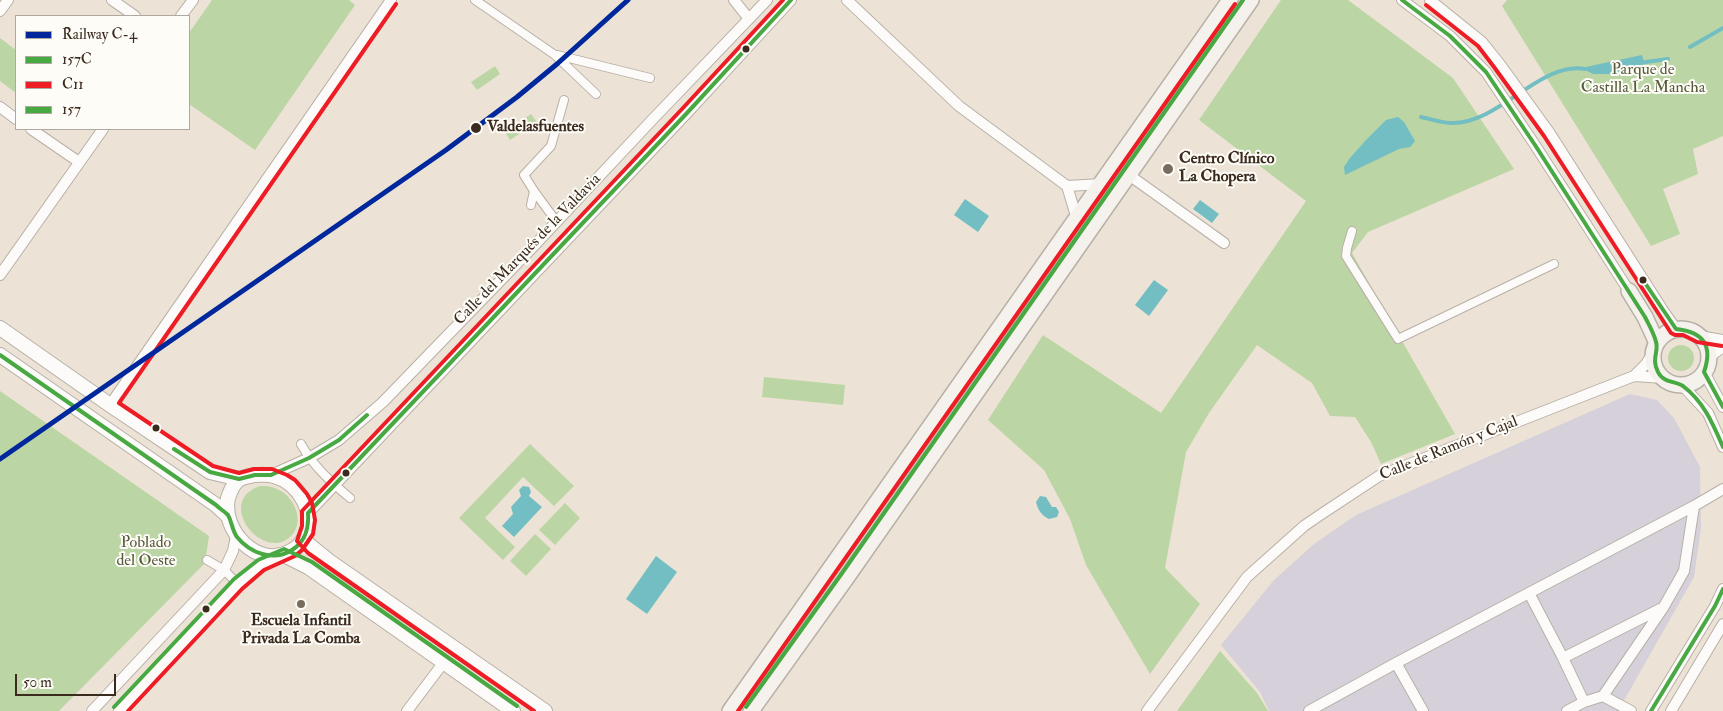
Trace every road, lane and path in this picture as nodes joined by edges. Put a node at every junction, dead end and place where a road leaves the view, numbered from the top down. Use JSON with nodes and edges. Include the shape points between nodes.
{"nodes":[{"id":1,"x":8,"y":0,"type":"edge"},
{"id":2,"x":112,"y":0,"type":"edge"},
{"id":3,"x":193,"y":0,"type":"edge"},
{"id":4,"x":476,"y":0,"type":"edge"},
{"id":5,"x":734,"y":0,"type":"edge"},
{"id":6,"x":767,"y":0,"type":"edge"},
{"id":7,"x":791,"y":0,"type":"edge"},
{"id":8,"x":847,"y":0,"type":"edge"},
{"id":9,"x":1230,"y":0,"type":"edge"},
{"id":10,"x":1251,"y":0,"type":"edge"},
{"id":11,"x":1402,"y":0,"type":"edge"},
{"id":12,"x":1430,"y":0,"type":"edge"},
{"id":13,"x":387,"y":1,"type":"edge"},
{"id":14,"x":0,"y":11,"type":"edge"},
{"id":15,"x":134,"y":15,"type":"edge"},
{"id":16,"x":182,"y":15,"type":"edge"},
{"id":17,"x":749,"y":19,"type":"junction"},
{"id":18,"x":555,"y":55,"type":"junction"},
{"id":19,"x":650,"y":78,"type":"dead end"},
{"id":20,"x":596,"y":94,"type":"dead end"},
{"id":21,"x":564,"y":100,"type":"dead end"},
{"id":22,"x":0,"y":107,"type":"edge"},
{"id":23,"x":15,"y":117,"type":"edge"},
{"id":24,"x":32,"y":130,"type":"edge"},
{"id":25,"x":101,"y":130,"type":"edge"},
{"id":26,"x":80,"y":162,"type":"junction"},
{"id":27,"x":1129,"y":175,"type":"junction"},
{"id":28,"x":1102,"y":184,"type":"junction"},
{"id":29,"x":1067,"y":186,"type":"junction"},
{"id":30,"x":534,"y":191,"type":"junction"},
{"id":31,"x":531,"y":205,"type":"dead end"},
{"id":32,"x":1077,"y":219,"type":"junction"},
{"id":33,"x":556,"y":221,"type":"junction"},
{"id":34,"x":1352,"y":230,"type":"dead end"},
{"id":35,"x":1224,"y":243,"type":"dead end"},
{"id":36,"x":1554,"y":264,"type":"dead end"},
{"id":37,"x":0,"y":275,"type":"edge"},
{"id":38,"x":1630,"y":291,"type":"joint"},
{"id":39,"x":0,"y":328,"type":"edge"},
{"id":40,"x":1676,"y":330,"type":"junction"},
{"id":41,"x":1699,"y":336,"type":"junction"},
{"id":42,"x":1723,"y":340,"type":"edge"},
{"id":43,"x":1723,"y":346,"type":"edge"},
{"id":44,"x":1656,"y":347,"type":"junction"},
{"id":45,"x":0,"y":355,"type":"edge"},
{"id":46,"x":1709,"y":356,"type":"junction"},
{"id":47,"x":1704,"y":372,"type":"junction"},
{"id":48,"x":1634,"y":376,"type":"junction"},
{"id":49,"x":1664,"y":378,"type":"junction"},
{"id":50,"x":1682,"y":385,"type":"junction"},
{"id":51,"x":110,"y":405,"type":"junction"},
{"id":52,"x":1723,"y":407,"type":"edge"},
{"id":53,"x":302,"y":444,"type":"dead end"},
{"id":54,"x":1723,"y":446,"type":"edge"},
{"id":55,"x":309,"y":458,"type":"junction"},
{"id":56,"x":271,"y":475,"type":"junction"},
{"id":57,"x":239,"y":479,"type":"junction"},
{"id":58,"x":335,"y":485,"type":"junction"},
{"id":59,"x":1723,"y":489,"type":"edge"},
{"id":60,"x":350,"y":498,"type":"dead end"},
{"id":61,"x":1694,"y":506,"type":"junction"},
{"id":62,"x":308,"y":513,"type":"junction"},
{"id":63,"x":228,"y":516,"type":"junction"},
{"id":64,"x":236,"y":536,"type":"junction"},
{"id":65,"x":304,"y":540,"type":"junction"},
{"id":66,"x":280,"y":556,"type":"junction"},
{"id":67,"x":208,"y":560,"type":"dead end"},
{"id":68,"x":224,"y":570,"type":"junction"},
{"id":69,"x":238,"y":584,"type":"junction"},
{"id":70,"x":1723,"y":589,"type":"edge"},
{"id":71,"x":1529,"y":593,"type":"junction"},
{"id":72,"x":1663,"y":608,"type":"junction"},
{"id":73,"x":1723,"y":624,"type":"edge"},
{"id":74,"x":1563,"y":658,"type":"junction"},
{"id":75,"x":444,"y":662,"type":"junction"},
{"id":76,"x":1396,"y":663,"type":"junction"},
{"id":77,"x":1603,"y":696,"type":"junction"},
{"id":78,"x":1584,"y":702,"type":"junction"},
{"id":79,"x":92,"y":711,"type":"edge"},
{"id":80,"x":119,"y":711,"type":"edge"},
{"id":81,"x":407,"y":711,"type":"edge"},
{"id":82,"x":514,"y":711,"type":"edge"},
{"id":83,"x":545,"y":711,"type":"edge"},
{"id":84,"x":730,"y":711,"type":"edge"},
{"id":85,"x":751,"y":711,"type":"edge"},
{"id":86,"x":1147,"y":711,"type":"edge"},
{"id":87,"x":1309,"y":711,"type":"edge"},
{"id":88,"x":1423,"y":711,"type":"edge"},
{"id":89,"x":1567,"y":711,"type":"edge"},
{"id":90,"x":1631,"y":711,"type":"edge"},
{"id":91,"x":1651,"y":711,"type":"edge"},
{"id":92,"x":1671,"y":711,"type":"edge"}],
"edges":[{"from":1,"to":14,"type":"street"},
{"from":2,"to":15,"type":"street"},
{"from":3,"to":16,"type":"street"},
{"from":4,"to":18,"type":"street"},
{"from":5,"to":17,"type":"street"},
{"from":6,"to":17,"type":"street","name":"Calle del Marqués de la Valdavia"},
{"from":7,"to":58,"type":"street","name":"Calle del Marqués de la Valdavia"},
{"from":8,"to":29,"type":"street","via":[[959,106]]},
{"from":9,"to":28,"type":"main road"},
{"from":10,"to":27,"type":"main road"},
{"from":11,"to":38,"type":"street","via":[[1450,36],[1486,72]]},
{"from":12,"to":40,"type":"street","via":[[1482,42],[1499,63],[1549,132]]},
{"from":13,"to":51,"type":"street"},
{"from":17,"to":33,"type":"street","name":"Calle del Marqués de la Valdavia"},
{"from":18,"to":19,"type":"street"},
{"from":18,"to":20,"type":"street"},
{"from":21,"to":30,"type":"street","via":[[551,146],[524,175]]},
{"from":22,"to":23,"type":"street"},
{"from":24,"to":26,"type":"street"},
{"from":25,"to":26,"type":"street"},
{"from":26,"to":37,"type":"street"},
{"from":27,"to":35,"type":"street"},
{"from":27,"to":85,"type":"main road"},
{"from":28,"to":29,"type":"street"},
{"from":28,"to":32,"type":"main road"},
{"from":29,"to":32,"type":"street"},
{"from":30,"to":31,"type":"street"},
{"from":30,"to":33,"type":"street"},
{"from":32,"to":84,"type":"main road"},
{"from":33,"to":55,"type":"street","name":"Calle del Marqués de la Valdavia","via":[[383,402],[339,440]]},
{"from":34,"to":36,"type":"street","via":[[1346,256],[1398,339]]},
{"from":38,"to":44,"type":"main road","via":[[1645,317]]},
{"from":39,"to":51,"type":"street"},
{"from":40,"to":41,"type":"main road","via":[[1684,329]]},
{"from":40,"to":44,"type":"main road","via":[[1662,337]]},
{"from":41,"to":42,"type":"street"},
{"from":41,"to":46,"type":"main road"},
{"from":43,"to":46,"type":"street"},
{"from":44,"to":48,"type":"street","name":"Calle de Ramón y Cajal"},
{"from":44,"to":49,"type":"main road","via":[[1655,366]]},
{"from":45,"to":63,"type":"street"},
{"from":46,"to":47,"type":"main road"},
{"from":47,"to":50,"type":"main road","via":[[1698,379]]},
{"from":47,"to":52,"type":"street"},
{"from":48,"to":49,"type":"street","name":"Calle de Ramón y Cajal"},
{"from":48,"to":86,"type":"street","name":"Calle de Ramón y Cajal","via":[[1379,476],[1304,526],[1247,577]]},
{"from":49,"to":50,"type":"main road"},
{"from":50,"to":54,"type":"street","via":[[1708,413]]},
{"from":51,"to":57,"type":"street","via":[[210,472]]},
{"from":53,"to":55,"type":"street"},
{"from":55,"to":56,"type":"street","name":"Calle del Marqués de la Valdavia"},
{"from":55,"to":58,"type":"street"},
{"from":56,"to":57,"type":"street"},
{"from":56,"to":62,"type":"street","via":[[296,490]]},
{"from":57,"to":63,"type":"street","via":[[230,492],[226,508]]},
{"from":58,"to":60,"type":"street"},
{"from":58,"to":62,"type":"street","name":"Calle del Marqués de la Valdavia"},
{"from":59,"to":61,"type":"street"},
{"from":61,"to":71,"type":"street"},
{"from":61,"to":72,"type":"street","via":[[1684,571]]},
{"from":62,"to":65,"type":"street"},
{"from":63,"to":64,"type":"street"},
{"from":64,"to":66,"type":"street","via":[[257,552]]},
{"from":64,"to":68,"type":"street"},
{"from":65,"to":66,"type":"street"},
{"from":65,"to":83,"type":"street","via":[[329,561]]},
{"from":66,"to":69,"type":"street","via":[[261,565]]},
{"from":66,"to":75,"type":"street","via":[[308,567]]},
{"from":67,"to":68,"type":"street"},
{"from":68,"to":69,"type":"street"},
{"from":68,"to":79,"type":"street"},
{"from":69,"to":80,"type":"street"},
{"from":70,"to":91,"type":"street"},
{"from":71,"to":74,"type":"street"},
{"from":71,"to":76,"type":"street"},
{"from":72,"to":74,"type":"street"},
{"from":72,"to":77,"type":"street"},
{"from":73,"to":92,"type":"street"},
{"from":74,"to":78,"type":"street"},
{"from":75,"to":81,"type":"street"},
{"from":75,"to":82,"type":"street"},
{"from":76,"to":87,"type":"street"},
{"from":76,"to":88,"type":"street"},
{"from":77,"to":78,"type":"street"},
{"from":77,"to":90,"type":"street"},
{"from":78,"to":89,"type":"street"}]}
